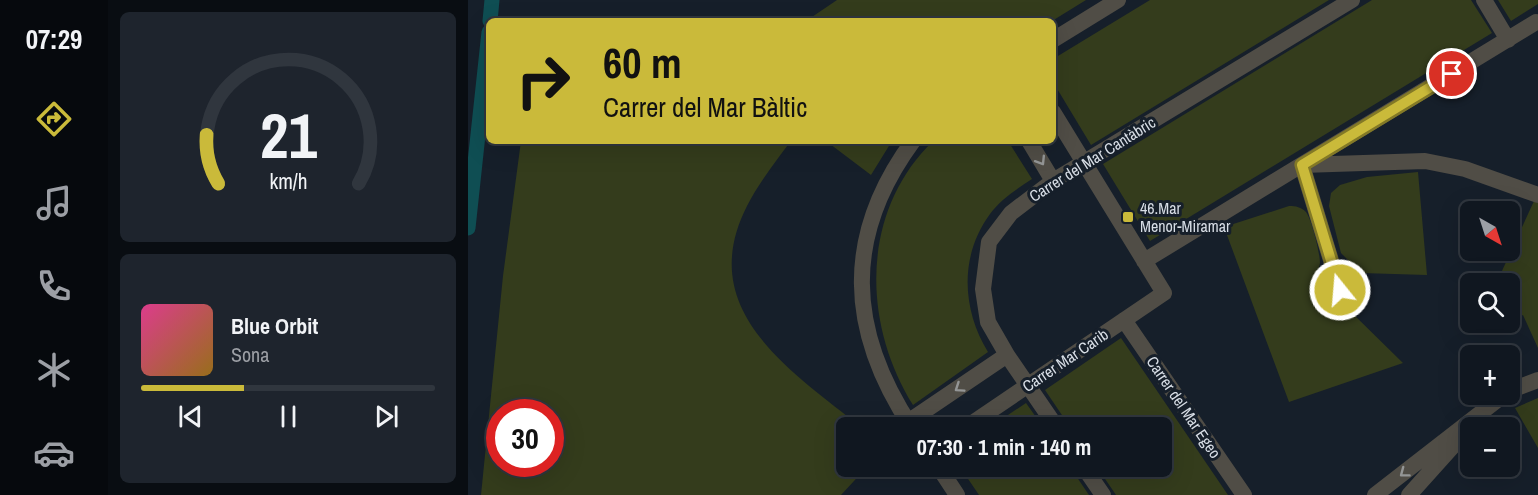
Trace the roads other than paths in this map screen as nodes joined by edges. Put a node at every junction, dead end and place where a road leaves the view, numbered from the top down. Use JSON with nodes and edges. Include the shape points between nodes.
{"nodes":[{"id":1,"x":1118,"y":0,"type":"edge"},
{"id":2,"x":1352,"y":0,"type":"edge"},
{"id":3,"x":1484,"y":0,"type":"edge"},
{"id":4,"x":1536,"y":22,"type":"dead end"},
{"id":5,"x":1056,"y":38,"type":"edge"},
{"id":6,"x":1508,"y":40,"type":"junction"},
{"id":7,"x":1056,"y":117,"type":"edge"},
{"id":8,"x":911,"y":144,"type":"edge"},
{"id":9,"x":1031,"y":144,"type":"edge"},
{"id":10,"x":1084,"y":162,"type":"junction"},
{"id":11,"x":1302,"y":165,"type":"junction"},
{"id":12,"x":1053,"y":181,"type":"junction"},
{"id":13,"x":1538,"y":195,"type":"edge"},
{"id":14,"x":1144,"y":261,"type":"junction"},
{"id":15,"x":1340,"y":290,"type":"dead end"},
{"id":16,"x":1124,"y":320,"type":"junction"},
{"id":17,"x":1007,"y":355,"type":"junction"},
{"id":18,"x":1538,"y":381,"type":"edge"},
{"id":19,"x":1028,"y":385,"type":"junction"},
{"id":20,"x":1520,"y":387,"type":"edge"},
{"id":21,"x":1492,"y":405,"type":"edge"},
{"id":22,"x":1484,"y":412,"type":"junction"},
{"id":23,"x":905,"y":417,"type":"edge"},
{"id":24,"x":921,"y":417,"type":"edge"},
{"id":25,"x":981,"y":417,"type":"edge"},
{"id":26,"x":1050,"y":417,"type":"edge"},
{"id":27,"x":1480,"y":417,"type":"edge"},
{"id":28,"x":1460,"y":439,"type":"edge"},
{"id":29,"x":945,"y":477,"type":"edge"},
{"id":30,"x":1091,"y":477,"type":"edge"},
{"id":31,"x":1410,"y":494,"type":"edge"},
{"id":32,"x":957,"y":495,"type":"edge"},
{"id":33,"x":1103,"y":495,"type":"edge"},
{"id":34,"x":1244,"y":495,"type":"edge"},
{"id":35,"x":1375,"y":495,"type":"edge"}],
"edges":[{"from":1,"to":5,"type":"street"},
{"from":2,"to":10,"type":"street","name":"Carrer del Mar Cantàbric"},
{"from":3,"to":6,"type":"street"},
{"from":4,"to":6,"type":"street"},
{"from":6,"to":11,"type":"street"},
{"from":7,"to":10,"type":"street"},
{"from":8,"to":23,"type":"street","via":[[880,195],[861,271],[862,306],[878,365]]},
{"from":9,"to":12,"type":"street","one_way":true},
{"from":10,"to":12,"type":"street","name":"Carrer del Mar Cantàbric"},
{"from":10,"to":14,"type":"street"},
{"from":11,"to":13,"type":"street","via":[[1425,161],[1465,169]]},
{"from":11,"to":14,"type":"street"},
{"from":11,"to":15,"type":"street"},
{"from":12,"to":17,"type":"street","name":"Carrer del Mar Cantàbric","via":[[1011,213],[989,242],[983,289],[988,322]]},
{"from":14,"to":16,"type":"street","name":"Carrer Mar Carib","via":[[1164,293]]},
{"from":16,"to":19,"type":"street","name":"Carrer Mar Carib"},
{"from":16,"to":34,"type":"street","name":"Carrer del Mar Egeo"},
{"from":17,"to":19,"type":"street","name":"Carrer del Mar Cantàbric"},
{"from":17,"to":24,"type":"street","one_way":true},
{"from":18,"to":20,"type":"street"},
{"from":19,"to":25,"type":"street","name":"Carrer Mar Carib"},
{"from":19,"to":26,"type":"street","name":"Carrer del Mar Cantàbric"},
{"from":21,"to":22,"type":"street"},
{"from":22,"to":27,"type":"street"},
{"from":22,"to":35,"type":"street","one_way":true},
{"from":28,"to":31,"type":"street"},
{"from":29,"to":32,"type":"street"},
{"from":30,"to":33,"type":"street"}]}
